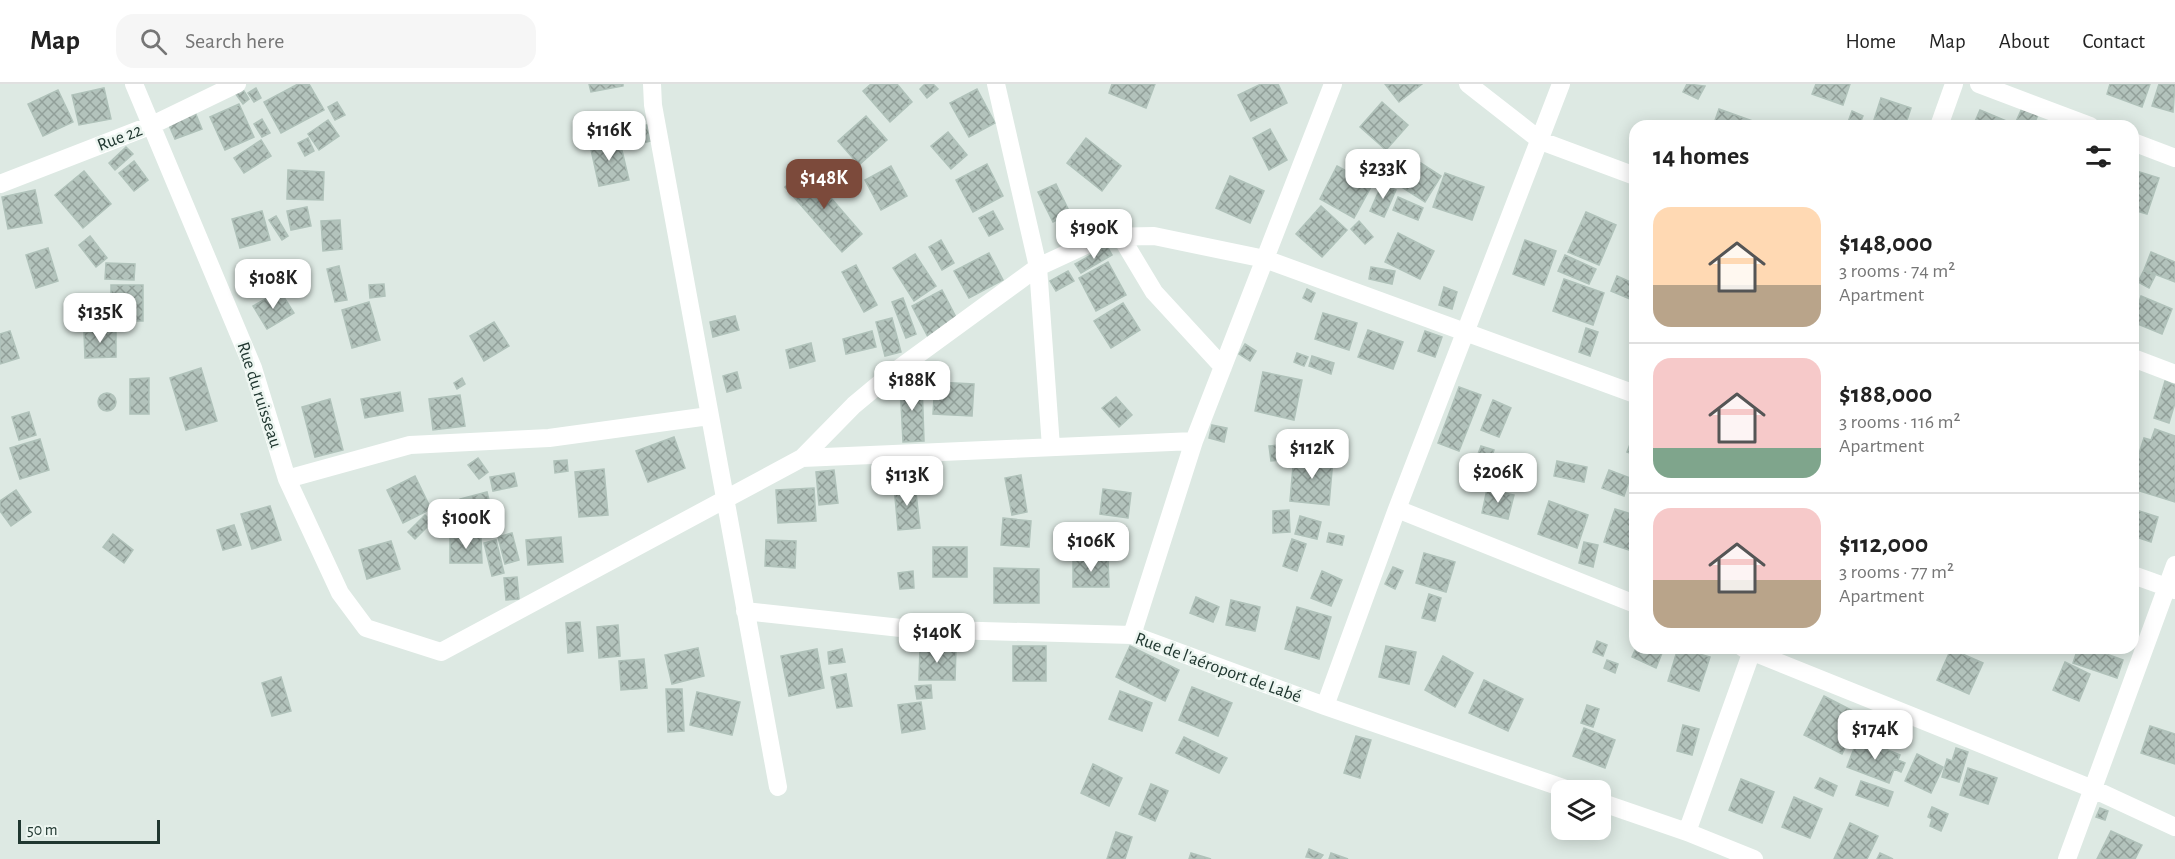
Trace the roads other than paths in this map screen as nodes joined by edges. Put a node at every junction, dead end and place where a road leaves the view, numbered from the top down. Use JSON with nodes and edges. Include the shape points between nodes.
{"nodes":[{"id":1,"x":134,"y":84,"type":"edge"},
{"id":2,"x":237,"y":84,"type":"edge"},
{"id":3,"x":652,"y":84,"type":"edge"},
{"id":4,"x":996,"y":84,"type":"edge"},
{"id":5,"x":1333,"y":84,"type":"edge"},
{"id":6,"x":1468,"y":84,"type":"edge"},
{"id":7,"x":1561,"y":84,"type":"edge"},
{"id":8,"x":1954,"y":84,"type":"edge"},
{"id":9,"x":1979,"y":84,"type":"edge"},
{"id":10,"x":1941,"y":120,"type":"edge"},
{"id":11,"x":2074,"y":120,"type":"edge"},
{"id":12,"x":152,"y":125,"type":"junction"},
{"id":13,"x":1541,"y":141,"type":"junction"},
{"id":14,"x":2139,"y":144,"type":"edge"},
{"id":15,"x":2175,"y":158,"type":"edge"},
{"id":16,"x":1629,"y":174,"type":"edge"},
{"id":17,"x":0,"y":184,"type":"edge"},
{"id":18,"x":1121,"y":237,"type":"junction"},
{"id":19,"x":1265,"y":259,"type":"junction"},
{"id":20,"x":1038,"y":267,"type":"junction"},
{"id":21,"x":1466,"y":333,"type":"junction"},
{"id":22,"x":2139,"y":360,"type":"edge"},
{"id":23,"x":1223,"y":367,"type":"junction"},
{"id":24,"x":2175,"y":374,"type":"edge"},
{"id":25,"x":1629,"y":392,"type":"edge"},
{"id":26,"x":710,"y":416,"type":"junction"},
{"id":27,"x":1194,"y":441,"type":"junction"},
{"id":28,"x":1051,"y":447,"type":"junction"},
{"id":29,"x":802,"y":458,"type":"junction"},
{"id":30,"x":286,"y":479,"type":"junction"},
{"id":31,"x":725,"y":500,"type":"junction"},
{"id":32,"x":1397,"y":509,"type":"junction"},
{"id":33,"x":2175,"y":565,"type":"edge"},
{"id":34,"x":2139,"y":577,"type":"edge"},
{"id":35,"x":2171,"y":588,"type":"edge"},
{"id":36,"x":1629,"y":602,"type":"edge"},
{"id":37,"x":745,"y":611,"type":"junction"},
{"id":38,"x":1132,"y":635,"type":"junction"},
{"id":39,"x":1747,"y":654,"type":"edge"},
{"id":40,"x":1761,"y":654,"type":"edge"},
{"id":41,"x":1325,"y":706,"type":"junction"},
{"id":42,"x":1551,"y":784,"type":"edge"},
{"id":43,"x":778,"y":788,"type":"dead end"},
{"id":44,"x":2093,"y":789,"type":"junction"},
{"id":45,"x":1611,"y":806,"type":"edge"},
{"id":46,"x":2175,"y":827,"type":"edge"},
{"id":47,"x":1687,"y":832,"type":"junction"},
{"id":48,"x":1754,"y":859,"type":"edge"},
{"id":49,"x":2067,"y":859,"type":"edge"}],
"edges":[{"from":1,"to":12,"type":"street","name":"Rue du ruisseau"},
{"from":2,"to":12,"type":"street","name":"Rue 22"},
{"from":3,"to":26,"type":"street"},
{"from":4,"to":20,"type":"street"},
{"from":5,"to":19,"type":"street"},
{"from":6,"to":13,"type":"street"},
{"from":7,"to":13,"type":"street"},
{"from":8,"to":10,"type":"street"},
{"from":9,"to":11,"type":"street"},
{"from":12,"to":17,"type":"street","name":"Rue 22"},
{"from":12,"to":30,"type":"street","name":"Rue du ruisseau","via":[[253,368]]},
{"from":13,"to":16,"type":"street"},
{"from":13,"to":21,"type":"street"},
{"from":14,"to":15,"type":"street"},
{"from":18,"to":19,"type":"street","via":[[1154,237]]},
{"from":18,"to":20,"type":"street","via":[[1103,237]]},
{"from":18,"to":23,"type":"street","via":[[1154,292]]},
{"from":19,"to":21,"type":"street"},
{"from":19,"to":23,"type":"street"},
{"from":20,"to":28,"type":"street"},
{"from":20,"to":29,"type":"street","via":[[890,375]]},
{"from":21,"to":25,"type":"street"},
{"from":21,"to":32,"type":"street"},
{"from":22,"to":24,"type":"street"},
{"from":23,"to":27,"type":"street"},
{"from":26,"to":30,"type":"street","via":[[549,438],[410,445]]},
{"from":26,"to":31,"type":"street"},
{"from":27,"to":28,"type":"street"},
{"from":27,"to":38,"type":"street"},
{"from":28,"to":29,"type":"street"},
{"from":29,"to":31,"type":"street"},
{"from":30,"to":31,"type":"street","name":"Rue du ruisseau","via":[[340,593],[366,628],[441,652]]},
{"from":31,"to":37,"type":"street"},
{"from":32,"to":36,"type":"street"},
{"from":32,"to":41,"type":"street"},
{"from":33,"to":35,"type":"street"},
{"from":34,"to":35,"type":"street"},
{"from":35,"to":44,"type":"street"},
{"from":37,"to":38,"type":"street","name":"Rue de l'aéroport de Labé","via":[[910,629]]},
{"from":37,"to":43,"type":"street"},
{"from":38,"to":41,"type":"street","name":"Rue de l'aéroport de Labé"},
{"from":39,"to":47,"type":"street"},
{"from":40,"to":44,"type":"street"},
{"from":41,"to":42,"type":"street","name":"Rue de l'aéroport de Labé"},
{"from":44,"to":46,"type":"street"},
{"from":44,"to":49,"type":"street"},
{"from":45,"to":47,"type":"street"},
{"from":47,"to":48,"type":"street"}]}
